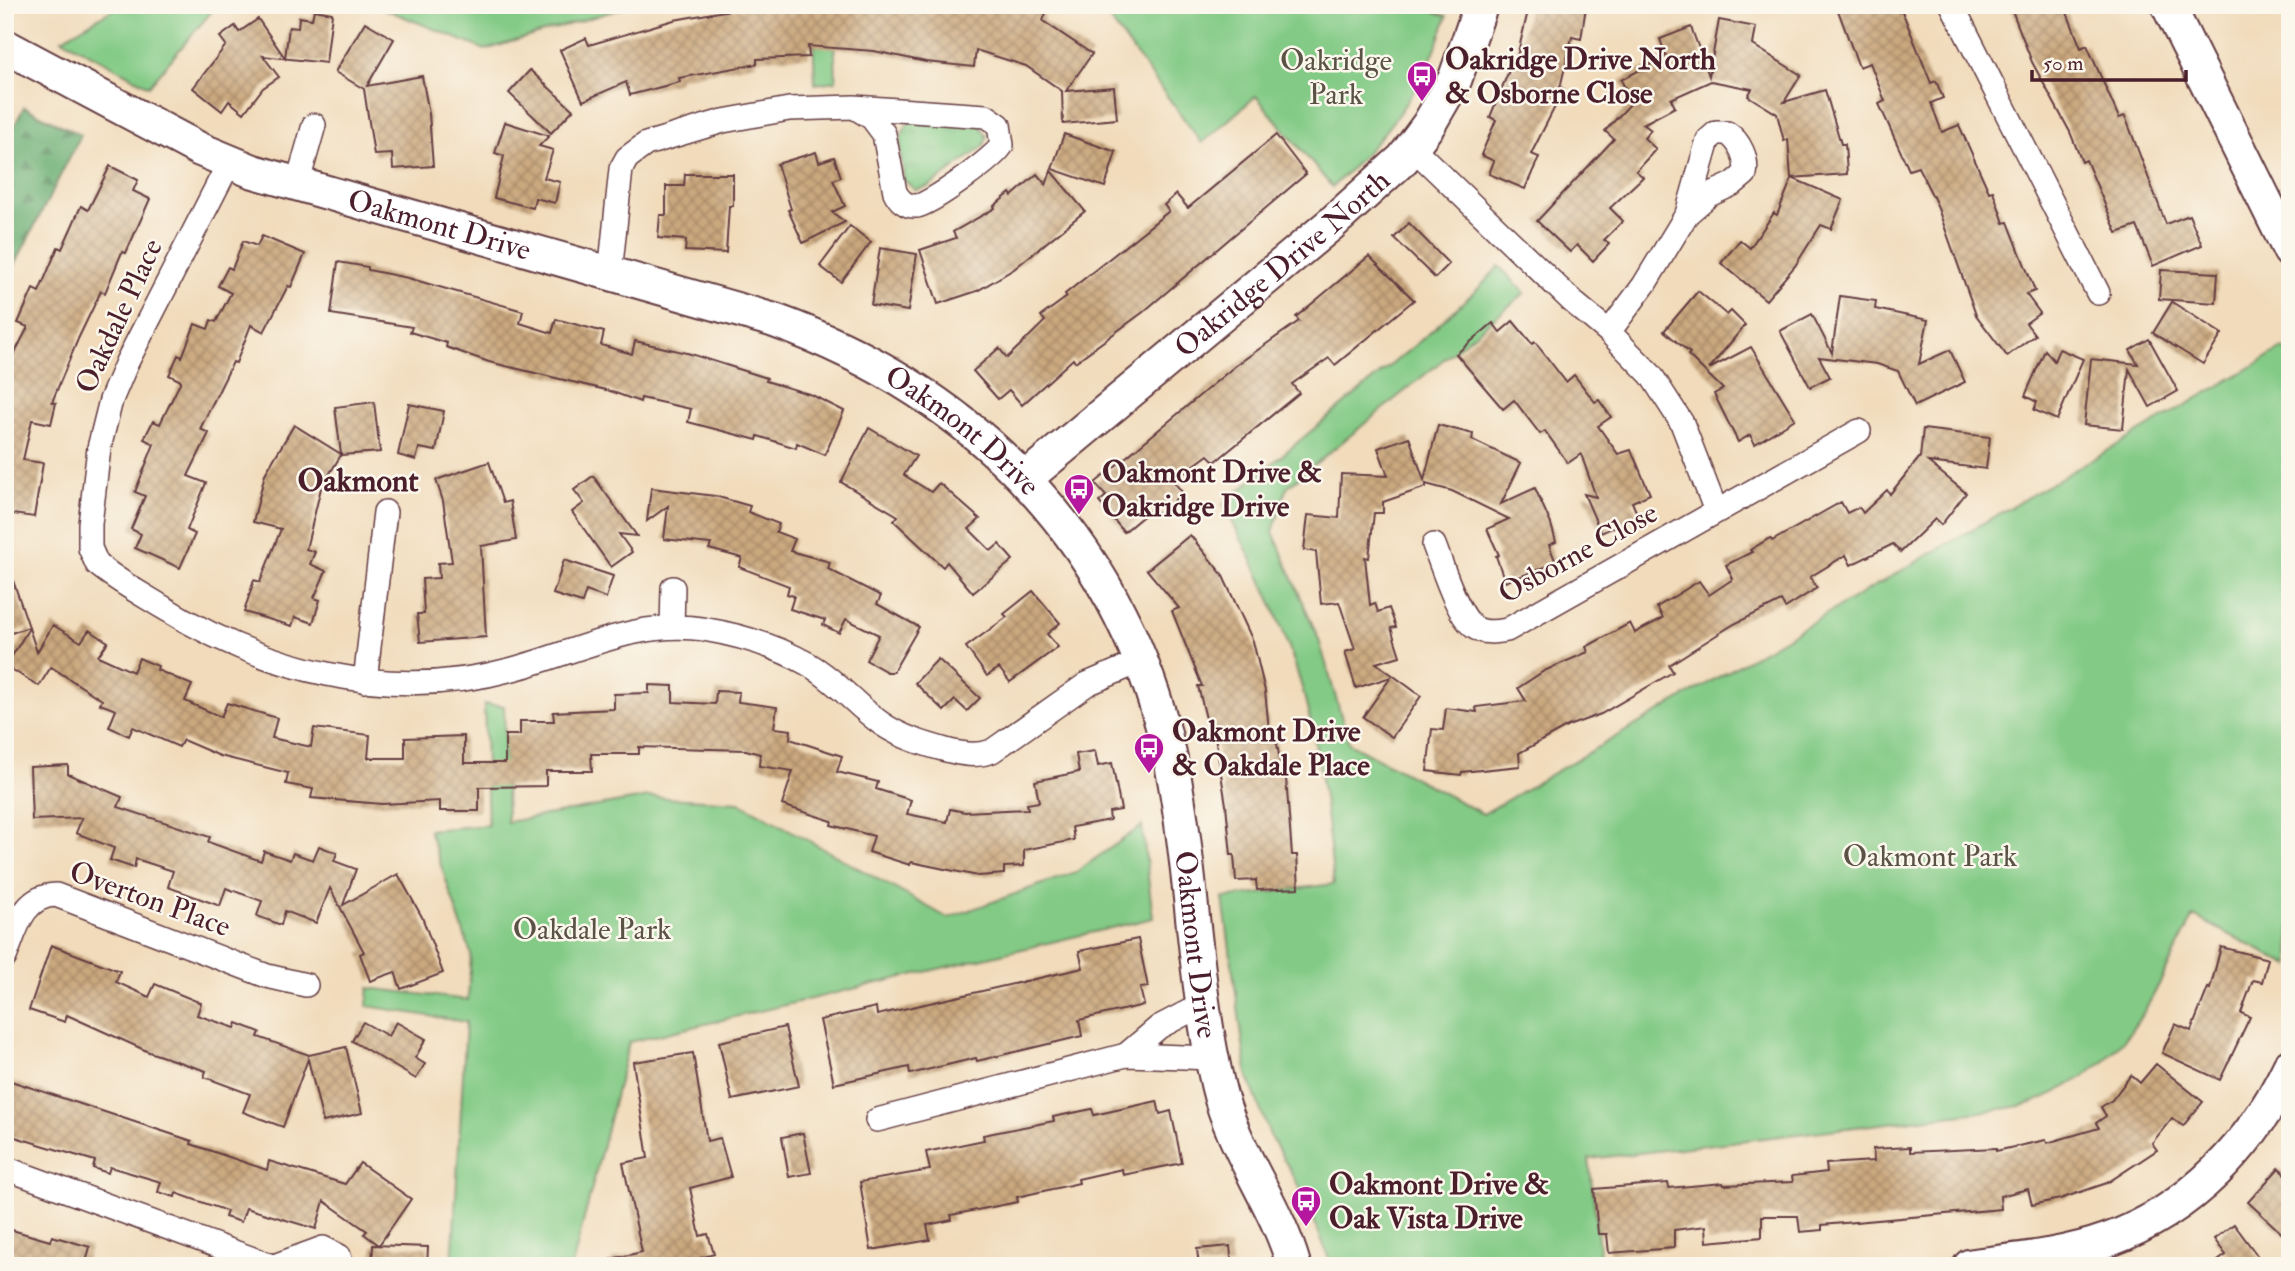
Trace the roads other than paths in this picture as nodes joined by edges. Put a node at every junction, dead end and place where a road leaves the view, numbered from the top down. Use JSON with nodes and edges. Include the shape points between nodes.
{"nodes":[{"id":1,"x":1481,"y":5,"type":"edge"},
{"id":2,"x":1952,"y":5,"type":"edge"},
{"id":3,"x":2168,"y":5,"type":"edge"},
{"id":4,"x":5,"y":46,"type":"edge"},
{"id":5,"x":854,"y":107,"type":"junction"},
{"id":6,"x":314,"y":125,"type":"dead end"},
{"id":7,"x":1412,"y":147,"type":"junction"},
{"id":8,"x":229,"y":163,"type":"junction"},
{"id":9,"x":297,"y":185,"type":"junction"},
{"id":10,"x":1687,"y":214,"type":"dead end"},
{"id":11,"x":2290,"y":251,"type":"edge"},
{"id":12,"x":610,"y":274,"type":"junction"},
{"id":13,"x":2098,"y":293,"type":"dead end"},
{"id":14,"x":1609,"y":332,"type":"junction"},
{"id":15,"x":1859,"y":431,"type":"dead end"},
{"id":16,"x":1026,"y":478,"type":"junction"},
{"id":17,"x":1716,"y":511,"type":"junction"},
{"id":18,"x":385,"y":512,"type":"dead end"},
{"id":19,"x":1434,"y":545,"type":"dead end"},
{"id":20,"x":673,"y":589,"type":"dead end"},
{"id":21,"x":672,"y":627,"type":"junction"},
{"id":22,"x":1141,"y":661,"type":"junction"},
{"id":23,"x":365,"y":681,"type":"junction"},
{"id":24,"x":5,"y":957,"type":"edge"},
{"id":25,"x":306,"y":985,"type":"dead end"},
{"id":26,"x":1205,"y":1003,"type":"junction"},
{"id":27,"x":1126,"y":1055,"type":"junction"},
{"id":28,"x":1213,"y":1058,"type":"junction"},
{"id":29,"x":2288,"y":1076,"type":"edge"},
{"id":30,"x":877,"y":1120,"type":"dead end"},
{"id":31,"x":5,"y":1168,"type":"edge"},
{"id":32,"x":273,"y":1266,"type":"edge"},
{"id":33,"x":342,"y":1266,"type":"edge"},
{"id":34,"x":1294,"y":1266,"type":"edge"},
{"id":35,"x":1970,"y":1266,"type":"edge"}],
"edges":[{"from":1,"to":7,"type":"street","name":"Oakridge Drive North","via":[[1455,79]]},
{"from":2,"to":13,"type":"street"},
{"from":3,"to":11,"type":"street"},
{"from":4,"to":8,"type":"street","name":"Oakmont Drive"},
{"from":5,"to":5,"type":"street","via":[[881,128],[895,192],[909,205],[923,204],[993,158],[1002,145],[999,125],[986,116]]},
{"from":5,"to":12,"type":"street","via":[[750,114],[636,149],[621,169]]},
{"from":6,"to":9,"type":"street"},
{"from":7,"to":14,"type":"street"},
{"from":7,"to":16,"type":"street","name":"Oakridge Drive North","via":[[1331,224]]},
{"from":8,"to":9,"type":"street","name":"Oakmont Drive"},
{"from":8,"to":23,"type":"street","name":"Oakdale Place","via":[[111,400],[99,448],[90,548],[97,564],[112,575],[221,640],[311,672]]},
{"from":9,"to":12,"type":"street","name":"Oakmont Drive"},
{"from":10,"to":14,"type":"street"},
{"from":12,"to":16,"type":"street","name":"Oakmont Drive","via":[[773,320],[842,347],[897,375],[948,411]]},
{"from":14,"to":17,"type":"street","via":[[1651,375],[1674,409]]},
{"from":15,"to":17,"type":"street","name":"Osborne Close"},
{"from":16,"to":22,"type":"street","name":"Oakmont Drive","via":[[1090,561]]},
{"from":17,"to":19,"type":"street","name":"Osborne Close","via":[[1517,626],[1497,631],[1478,629],[1468,620]]},
{"from":18,"to":23,"type":"street"},
{"from":20,"to":21,"type":"street"},
{"from":21,"to":22,"type":"street","name":"Oakdale Place","via":[[740,637],[786,654],[824,675],[900,734],[974,755],[992,751],[1087,684]]},
{"from":21,"to":23,"type":"street","name":"Oakdale Place","via":[[641,631],[459,680]]},
{"from":22,"to":26,"type":"street","name":"Oakmont Drive","via":[[1161,717],[1172,769]]},
{"from":24,"to":25,"type":"street","name":"Overton Place","via":[[29,904],[56,895],[267,976]]},
{"from":26,"to":27,"type":"street","via":[[1159,1027]]},
{"from":26,"to":28,"type":"street","name":"Oakmont Drive"},
{"from":27,"to":28,"type":"street"},
{"from":27,"to":30,"type":"street"},
{"from":28,"to":34,"type":"street","name":"Oakmont Drive","via":[[1230,1125],[1278,1219]]},
{"from":29,"to":35,"type":"street","via":[[2230,1158],[2208,1180],[2157,1216],[2080,1249]]},
{"from":31,"to":32,"type":"street"},
{"from":32,"to":33,"type":"street","via":[[323,1248],[334,1251]]}]}
